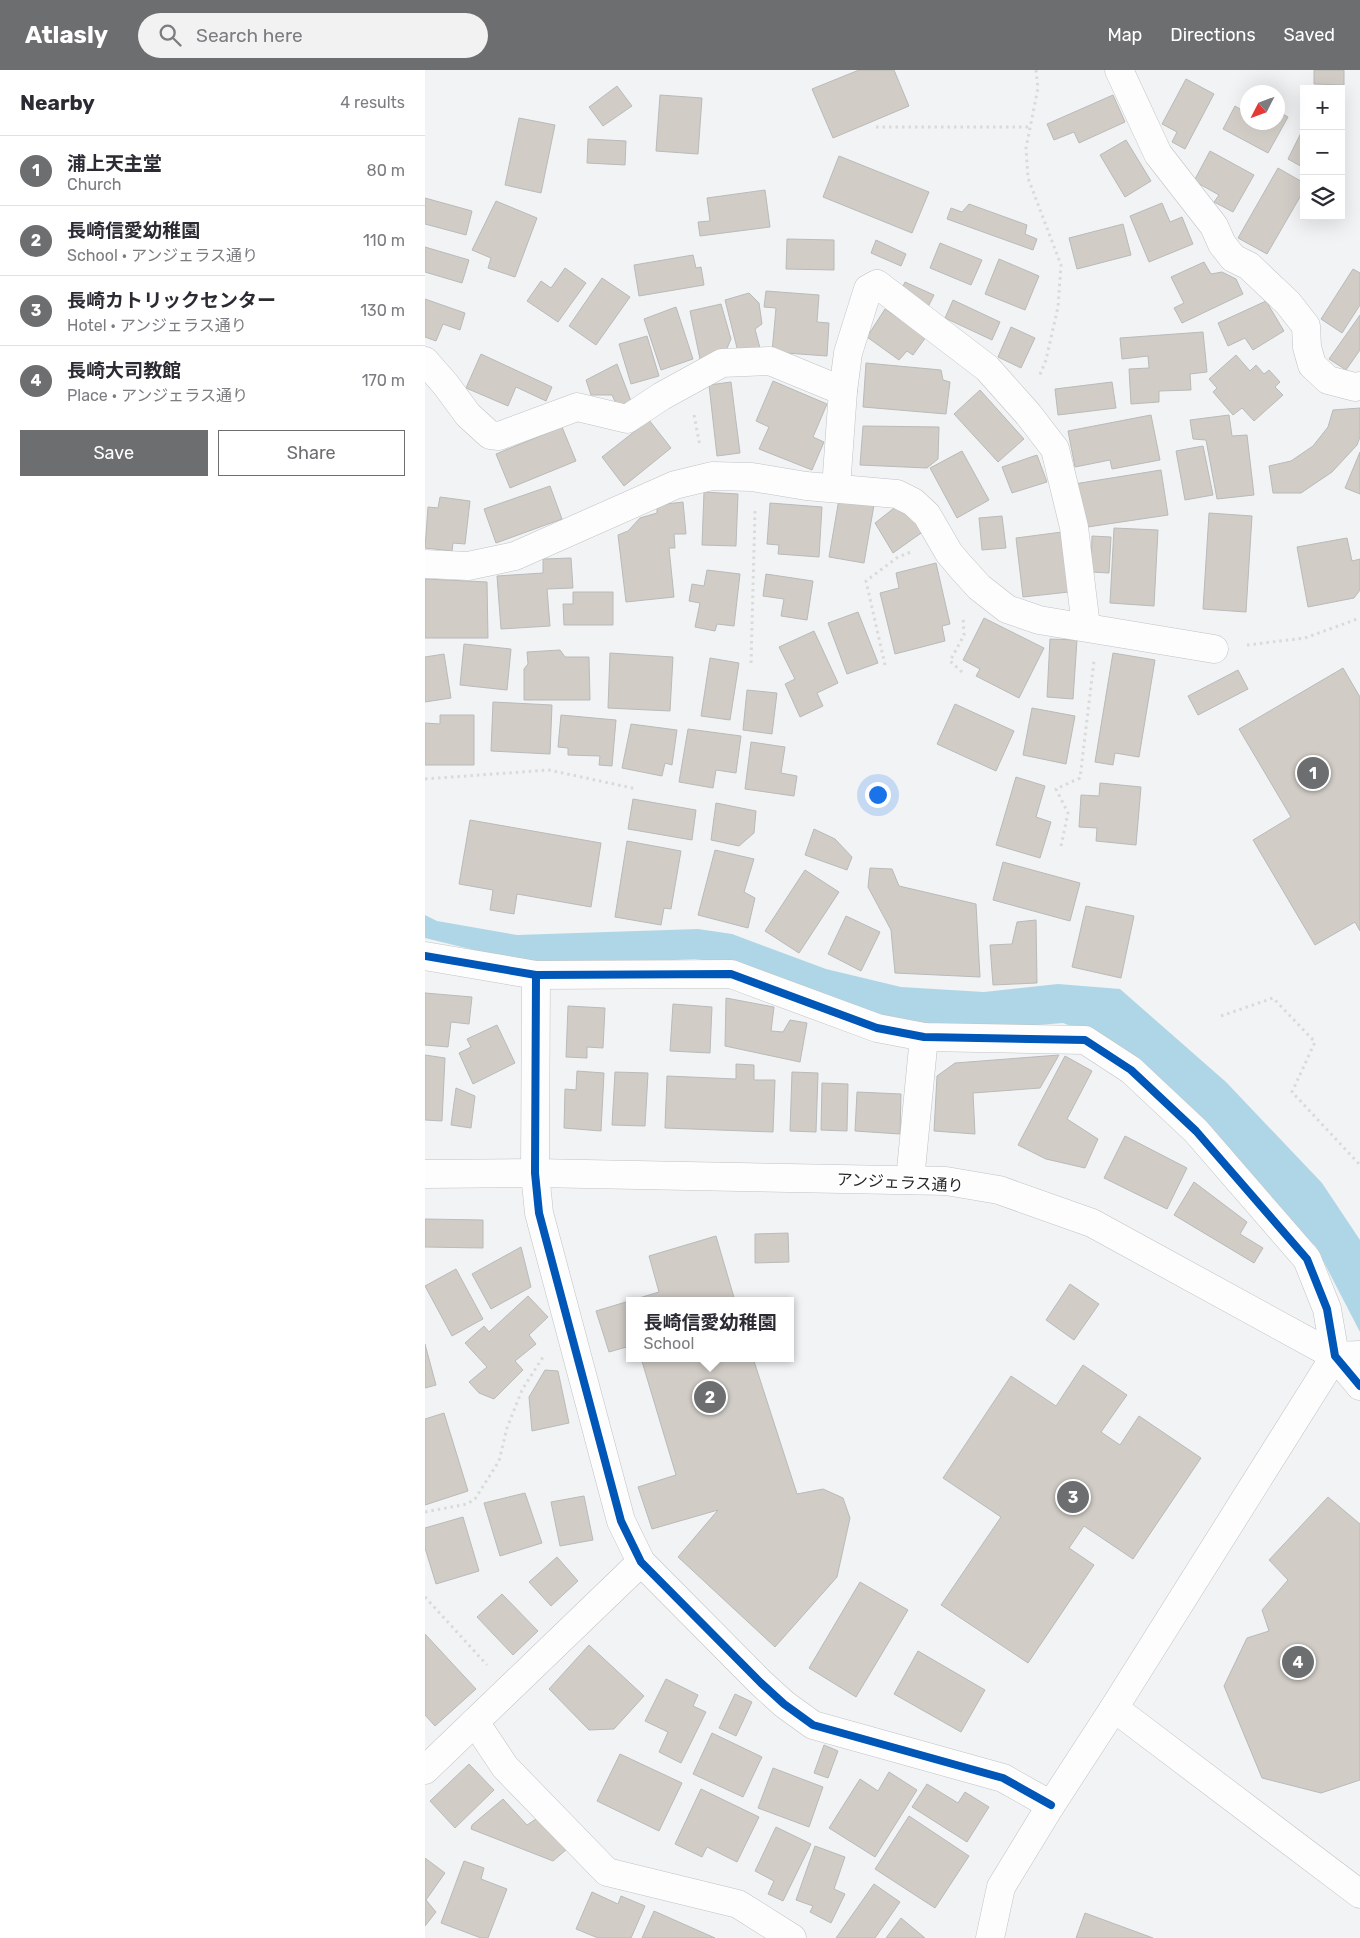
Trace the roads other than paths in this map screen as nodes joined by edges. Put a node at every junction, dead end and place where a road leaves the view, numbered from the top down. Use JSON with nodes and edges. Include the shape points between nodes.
{"nodes":[{"id":1,"x":1119,"y":70,"type":"edge"},
{"id":2,"x":425,"y":362,"type":"edge"},
{"id":3,"x":1360,"y":386,"type":"edge"},
{"id":4,"x":843,"y":391,"type":"junction"},
{"id":5,"x":836,"y":488,"type":"junction"},
{"id":6,"x":425,"y":564,"type":"edge"},
{"id":7,"x":1092,"y":628,"type":"junction"},
{"id":8,"x":1214,"y":649,"type":"road end"},
{"id":9,"x":425,"y":956,"type":"edge"},
{"id":10,"x":536,"y":975,"type":"junction"},
{"id":11,"x":924,"y":1037,"type":"junction"},
{"id":12,"x":535,"y":1173,"type":"junction"},
{"id":13,"x":425,"y":1174,"type":"edge"},
{"id":14,"x":910,"y":1180,"type":"junction"},
{"id":15,"x":1350,"y":1356,"type":"edge"},
{"id":16,"x":1360,"y":1386,"type":"edge"},
{"id":17,"x":641,"y":1562,"type":"junction"},
{"id":18,"x":1114,"y":1708,"type":"junction"},
{"id":19,"x":475,"y":1722,"type":"junction"},
{"id":20,"x":425,"y":1770,"type":"edge"},
{"id":21,"x":1051,"y":1805,"type":"junction"},
{"id":22,"x":1360,"y":1894,"type":"edge"},
{"id":23,"x":792,"y":1938,"type":"edge"},
{"id":24,"x":990,"y":1938,"type":"edge"}],
"edges":[{"from":1,"to":3,"type":"street","via":[[1158,154],[1213,226],[1222,244],[1233,258],[1249,266],[1288,303],[1306,326],[1312,365],[1328,380]]},
{"from":2,"to":4,"type":"street","via":[[467,415],[483,431],[499,436],[577,407],[627,418],[722,363],[770,361]]},
{"from":4,"to":5,"type":"street"},
{"from":4,"to":7,"type":"street","via":[[848,353],[868,289],[877,284],[987,368],[1055,448],[1074,527]]},
{"from":5,"to":6,"type":"street","via":[[756,478],[706,478],[675,485],[515,556],[468,566]]},
{"from":5,"to":7,"type":"street","via":[[897,494],[913,502],[927,515],[960,566],[979,587],[1007,609],[1039,620]]},
{"from":7,"to":8,"type":"street"},
{"from":9,"to":10,"type":"street"},
{"from":10,"to":11,"type":"street","via":[[731,974],[877,1028]]},
{"from":10,"to":12,"type":"street"},
{"from":11,"to":14,"type":"street"},
{"from":11,"to":15,"type":"street","via":[[1085,1040],[1131,1070],[1196,1131],[1307,1259]]},
{"from":12,"to":13,"type":"street","name":"アンジェラス通り"},
{"from":12,"to":14,"type":"street","name":"アンジェラス通り"},
{"from":12,"to":17,"type":"street","via":[[539,1213],[621,1521]]},
{"from":14,"to":15,"type":"street","name":"アンジェラス通り","via":[[945,1181],[999,1190],[1092,1223]]},
{"from":15,"to":16,"type":"street"},
{"from":15,"to":18,"type":"street"},
{"from":17,"to":19,"type":"street"},
{"from":17,"to":21,"type":"street","via":[[767,1688],[813,1725],[1003,1778]]},
{"from":18,"to":21,"type":"street"},
{"from":18,"to":22,"type":"street"},
{"from":19,"to":20,"type":"street"},
{"from":19,"to":23,"type":"street","via":[[505,1767],[607,1872],[738,1904]]},
{"from":21,"to":24,"type":"street","via":[[1001,1887]]}]}
